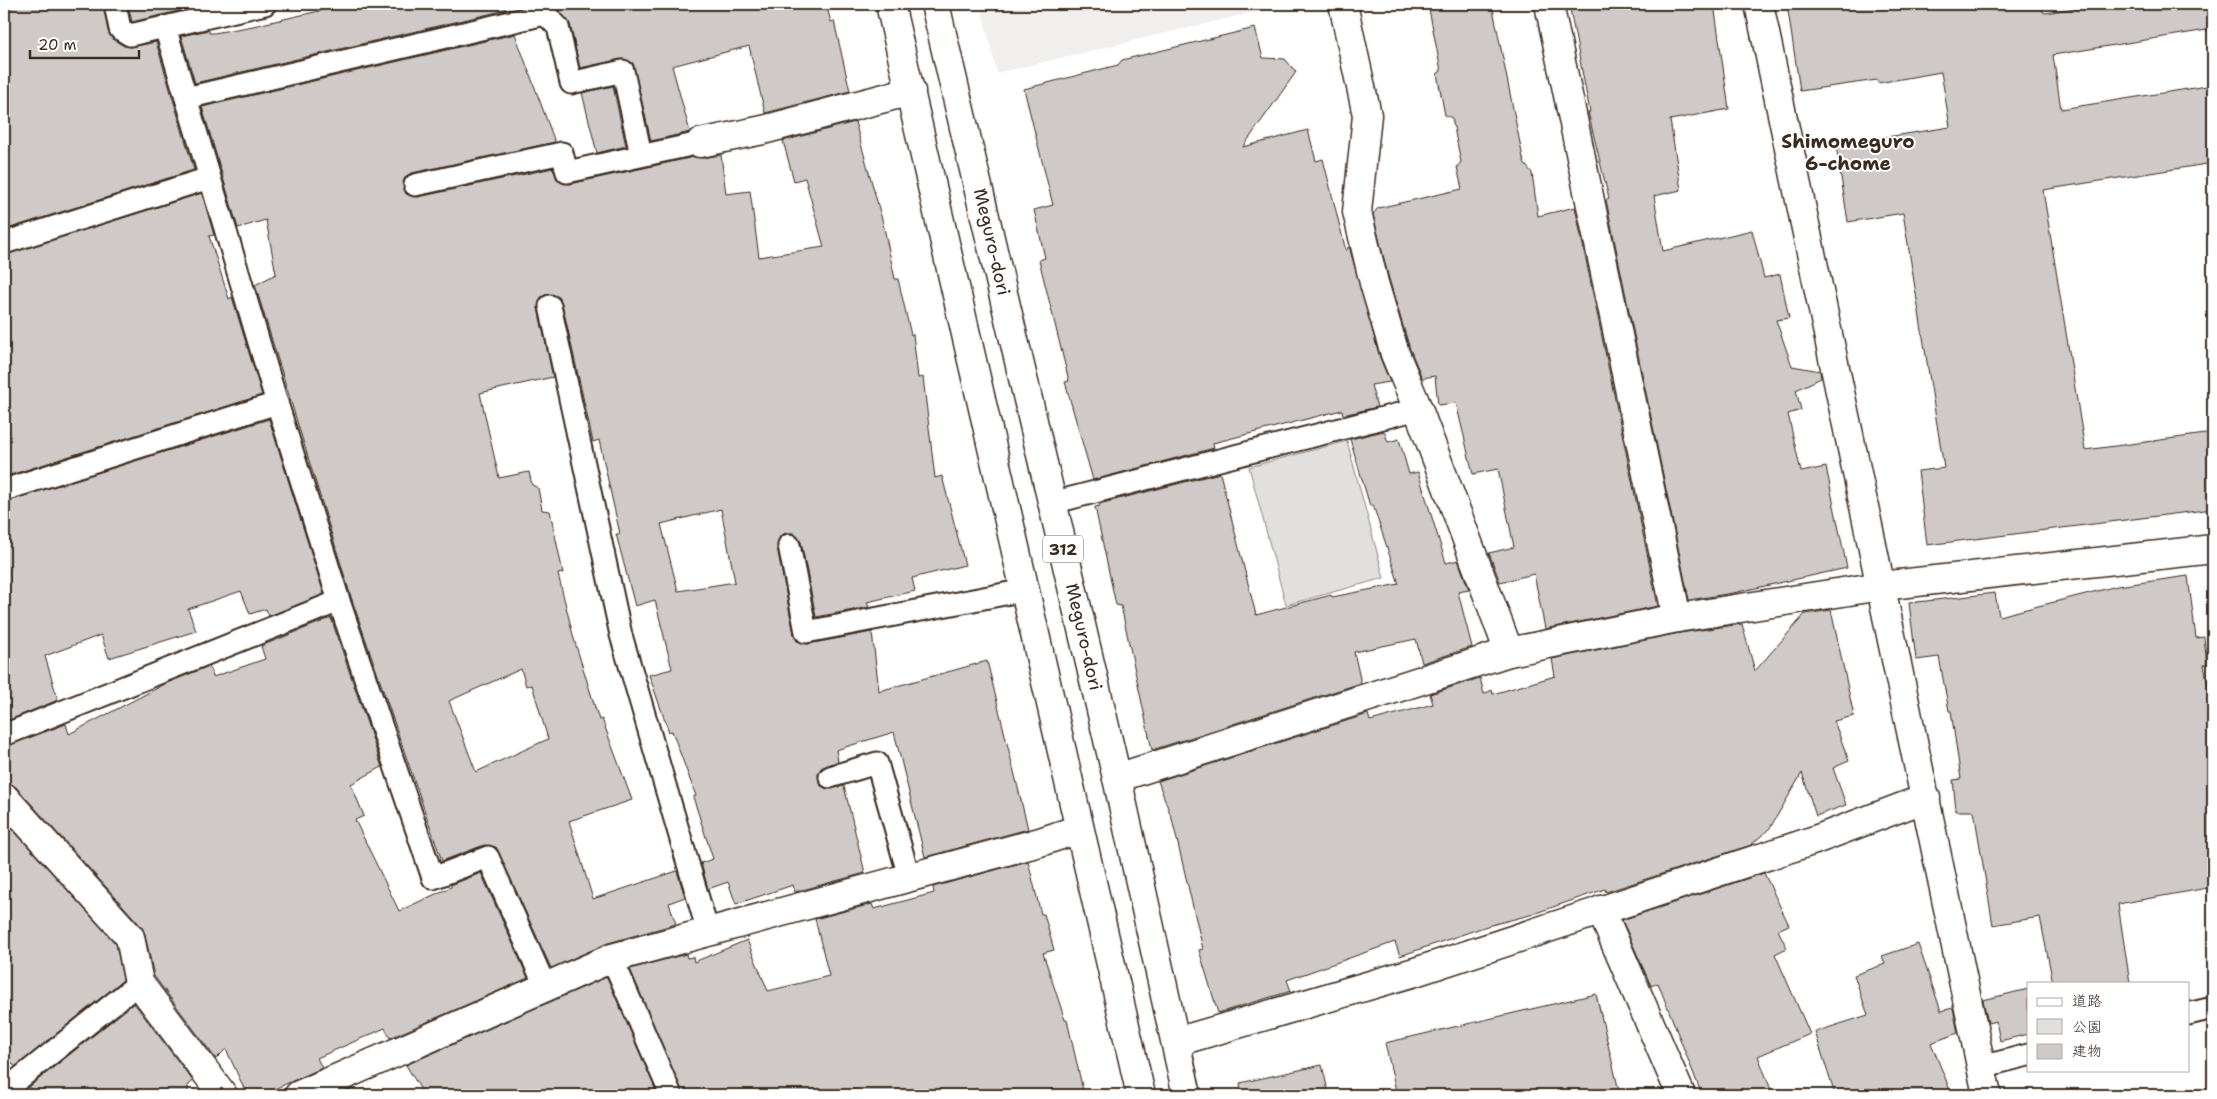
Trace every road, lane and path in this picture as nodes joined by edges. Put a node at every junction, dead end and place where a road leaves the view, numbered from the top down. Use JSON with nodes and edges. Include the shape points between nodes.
{"nodes":[{"id":1,"x":115,"y":4,"type":"edge"},
{"id":2,"x":265,"y":4,"type":"edge"},
{"id":3,"x":890,"y":4,"type":"edge"},
{"id":4,"x":935,"y":4,"type":"edge"},
{"id":5,"x":1343,"y":4,"type":"edge"},
{"id":6,"x":1549,"y":4,"type":"edge"},
{"id":7,"x":1759,"y":4,"type":"edge"},
{"id":8,"x":543,"y":9,"type":"edge"},
{"id":9,"x":164,"y":27,"type":"junction"},
{"id":10,"x":912,"y":91,"type":"junction"},
{"id":11,"x":186,"y":98,"type":"junction"},
{"id":12,"x":700,"y":143,"type":"joint"},
{"id":13,"x":642,"y":155,"type":"junction"},
{"id":14,"x":209,"y":178,"type":"junction"},
{"id":15,"x":415,"y":185,"type":"dead end"},
{"id":16,"x":4,"y":242,"type":"edge"},
{"id":17,"x":550,"y":306,"type":"dead end"},
{"id":18,"x":277,"y":403,"type":"junction"},
{"id":19,"x":1418,"y":409,"type":"junction"},
{"id":20,"x":4,"y":490,"type":"edge"},
{"id":21,"x":1052,"y":503,"type":"junction"},
{"id":22,"x":789,"y":545,"type":"dead end"},
{"id":23,"x":2213,"y":548,"type":"edge"},
{"id":24,"x":1881,"y":586,"type":"junction"},
{"id":25,"x":1025,"y":590,"type":"junction"},
{"id":26,"x":339,"y":601,"type":"junction"},
{"id":27,"x":1677,"y":618,"type":"junction"},
{"id":28,"x":1509,"y":652,"type":"junction"},
{"id":29,"x":4,"y":735,"type":"edge"},
{"id":30,"x":830,"y":777,"type":"dead end"},
{"id":31,"x":1117,"y":778,"type":"junction"},
{"id":32,"x":4,"y":796,"type":"edge"},
{"id":33,"x":1926,"y":798,"type":"junction"},
{"id":34,"x":1079,"y":829,"type":"junction"},
{"id":35,"x":909,"y":877,"type":"junction"},
{"id":36,"x":1601,"y":910,"type":"junction"},
{"id":37,"x":708,"y":932,"type":"junction"},
{"id":38,"x":612,"y":958,"type":"junction"},
{"id":39,"x":139,"y":984,"type":"junction"},
{"id":40,"x":544,"y":986,"type":"junction"},
{"id":41,"x":2213,"y":1008,"type":"edge"},
{"id":42,"x":2190,"y":1014,"type":"edge"},
{"id":43,"x":1176,"y":1042,"type":"junction"},
{"id":44,"x":2027,"y":1055,"type":"edge"},
{"id":45,"x":1981,"y":1067,"type":"junction"},
{"id":46,"x":4,"y":1091,"type":"edge"},
{"id":47,"x":223,"y":1095,"type":"edge"},
{"id":48,"x":299,"y":1095,"type":"edge"},
{"id":49,"x":671,"y":1095,"type":"edge"},
{"id":50,"x":1141,"y":1095,"type":"edge"},
{"id":51,"x":1188,"y":1095,"type":"edge"},
{"id":52,"x":1681,"y":1095,"type":"edge"},
{"id":53,"x":1987,"y":1095,"type":"edge"}],
"edges":[{"from":1,"to":9,"type":"lane","via":[[120,29],[130,35]]},
{"from":2,"to":9,"type":"lane"},
{"from":3,"to":10,"type":"street","number":"312"},
{"from":4,"to":21,"type":"street","name":"Meguro-dori","number":"312"},
{"from":5,"to":19,"type":"street","via":[[1366,115],[1358,212],[1393,345]]},
{"from":6,"to":27,"type":"street"},
{"from":7,"to":24,"type":"street"},
{"from":8,"to":11,"type":"lane"},
{"from":8,"to":13,"type":"lane","via":[[558,26],[571,83],[623,71]]},
{"from":9,"to":11,"type":"lane"},
{"from":10,"to":12,"type":"street"},
{"from":10,"to":25,"type":"street","number":"312"},
{"from":11,"to":14,"type":"lane"},
{"from":12,"to":13,"type":"lane"},
{"from":13,"to":15,"type":"lane","via":[[567,172],[562,153]]},
{"from":14,"to":16,"type":"lane"},
{"from":14,"to":18,"type":"lane"},
{"from":17,"to":37,"type":"lane","via":[[621,635]]},
{"from":18,"to":20,"type":"lane"},
{"from":18,"to":26,"type":"lane"},
{"from":19,"to":21,"type":"lane"},
{"from":19,"to":28,"type":"street"},
{"from":21,"to":31,"type":"street","name":"Meguro-dori","number":"312"},
{"from":22,"to":25,"type":"lane","via":[[806,632]]},
{"from":23,"to":24,"type":"street"},
{"from":24,"to":27,"type":"street"},
{"from":24,"to":33,"type":"street"},
{"from":25,"to":34,"type":"street","number":"312"},
{"from":26,"to":29,"type":"lane"},
{"from":26,"to":40,"type":"lane","via":[[433,878],[488,857]]},
{"from":27,"to":28,"type":"street"},
{"from":28,"to":31,"type":"street"},
{"from":30,"to":35,"type":"lane","via":[[878,763]]},
{"from":31,"to":43,"type":"street","name":"Meguro-dori","number":"312"},
{"from":32,"to":39,"type":"street","via":[[130,937]]},
{"from":33,"to":36,"type":"street","via":[[1815,840]]},
{"from":33,"to":45,"type":"street"},
{"from":34,"to":35,"type":"street"},
{"from":34,"to":50,"type":"street","number":"312"},
{"from":35,"to":37,"type":"street"},
{"from":36,"to":43,"type":"street","via":[[1415,972]]},
{"from":36,"to":52,"type":"street"},
{"from":37,"to":38,"type":"street"},
{"from":38,"to":40,"type":"street"},
{"from":38,"to":49,"type":"lane"},
{"from":39,"to":46,"type":"lane"},
{"from":39,"to":47,"type":"street"},
{"from":40,"to":48,"type":"street"},
{"from":41,"to":42,"type":"lane"},
{"from":43,"to":51,"type":"street","name":"Meguro-dori","number":"312"},
{"from":44,"to":45,"type":"lane"},
{"from":45,"to":53,"type":"street"}]}
